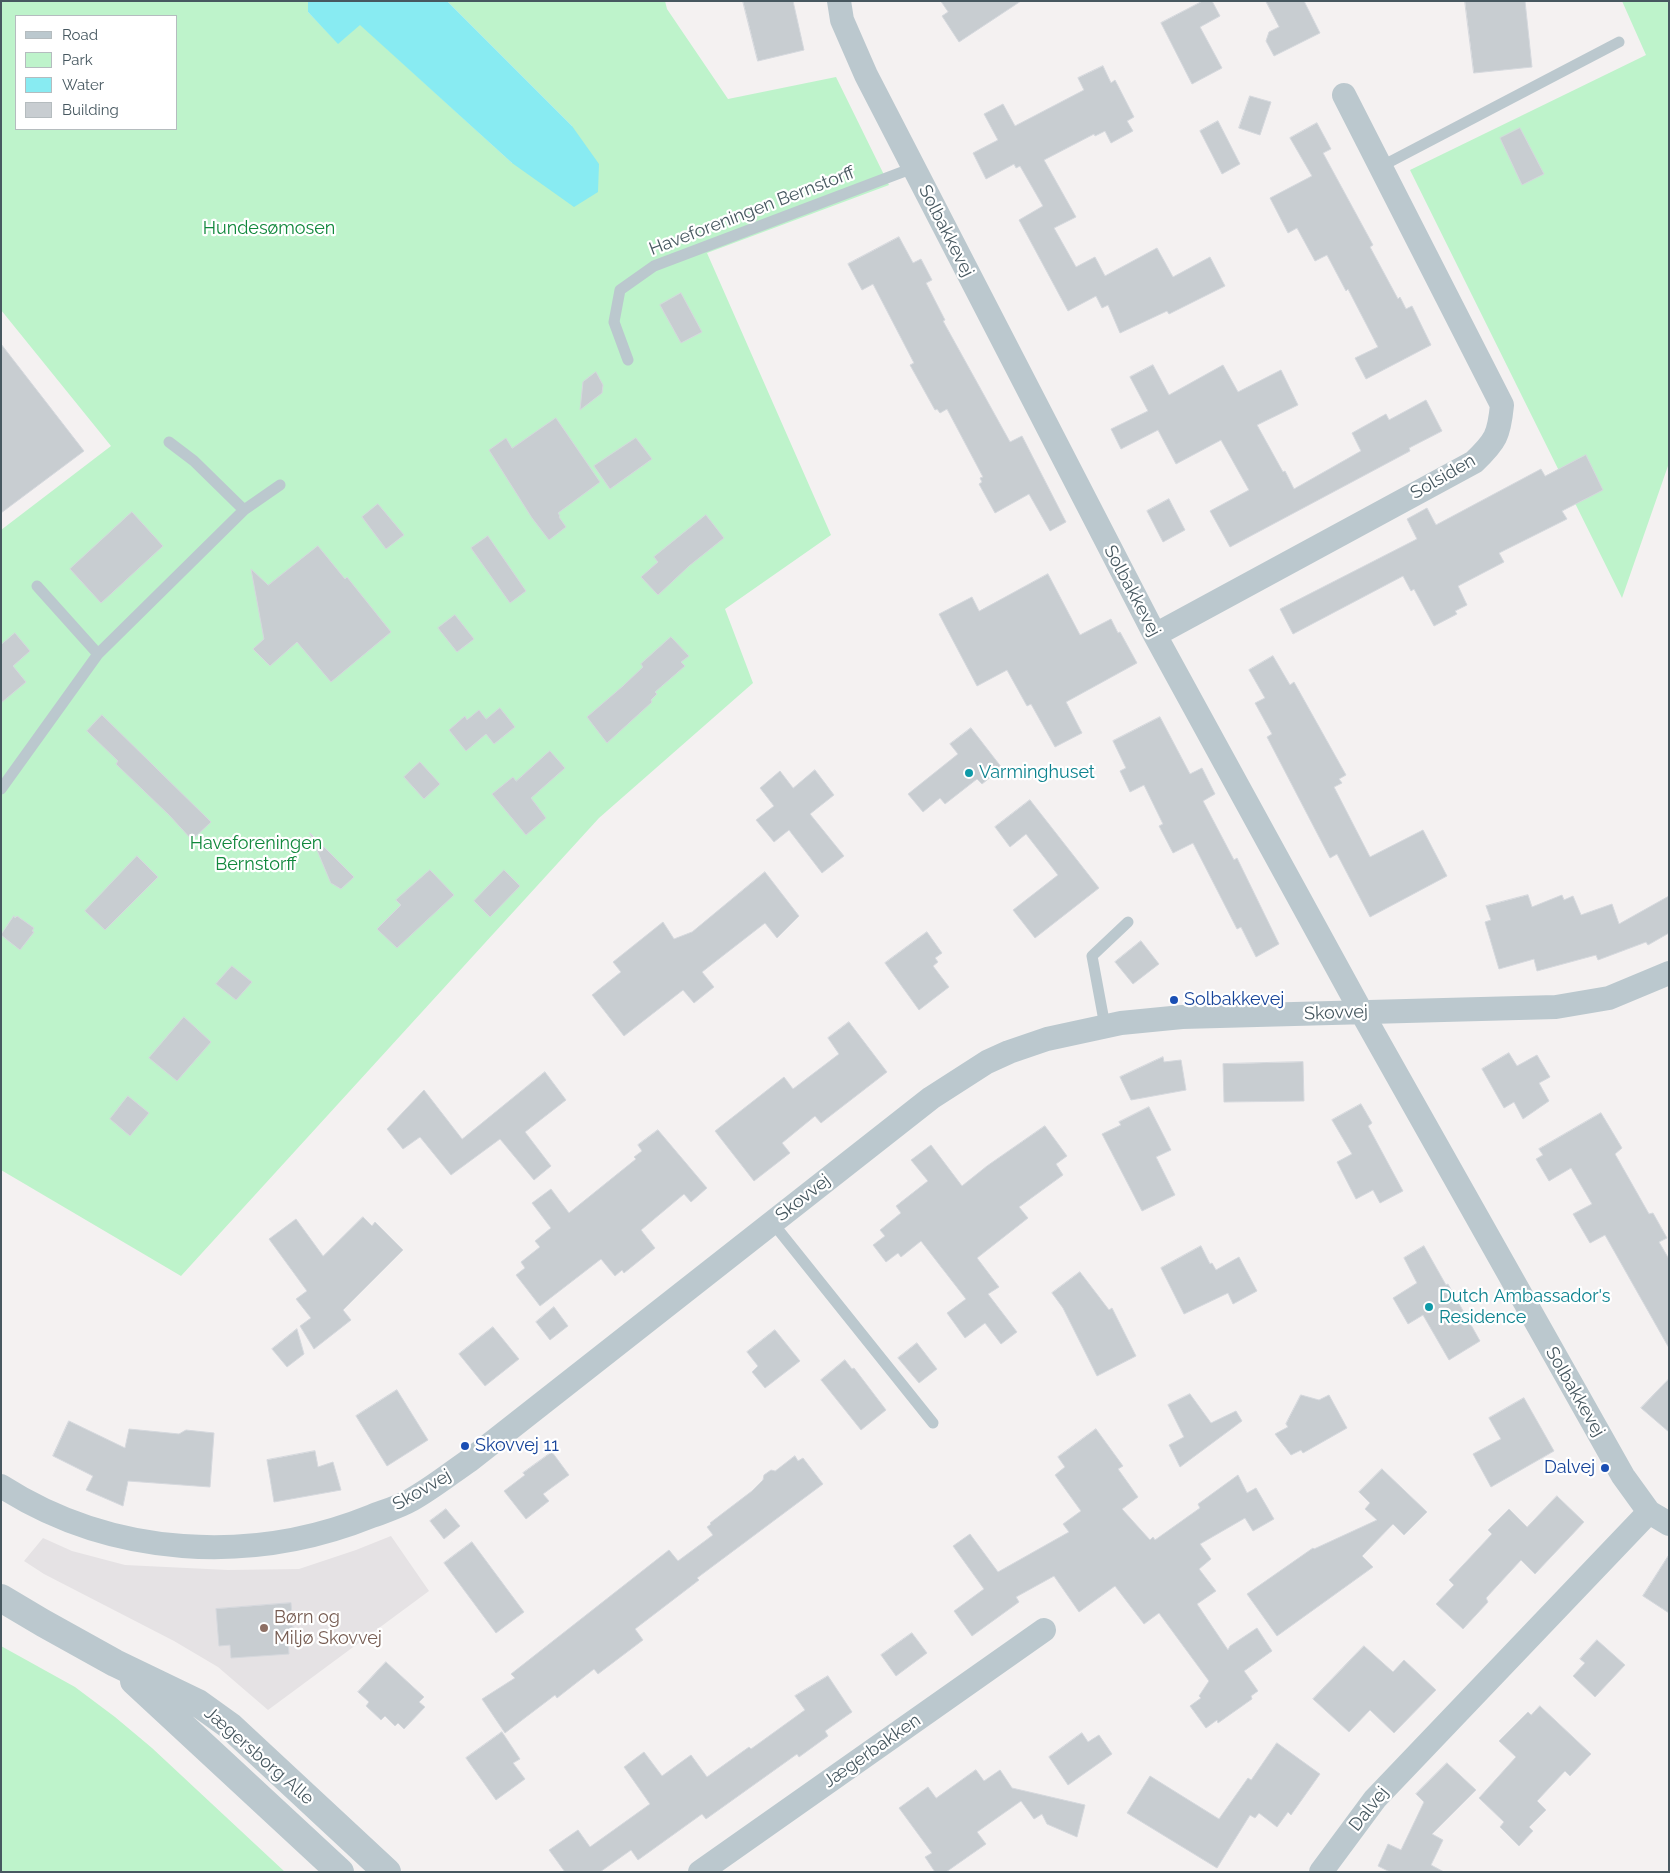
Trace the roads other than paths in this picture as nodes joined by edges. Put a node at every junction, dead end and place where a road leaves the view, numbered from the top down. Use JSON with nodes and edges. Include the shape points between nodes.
{"nodes":[{"id":1,"x":839,"y":1,"type":"edge"},
{"id":2,"x":1619,"y":42,"type":"dead end"},
{"id":3,"x":1344,"y":95,"type":"dead end"},
{"id":4,"x":1380,"y":167,"type":"junction"},
{"id":5,"x":913,"y":168,"type":"junction"},
{"id":6,"x":628,"y":360,"type":"dead end"},
{"id":7,"x":169,"y":442,"type":"dead end"},
{"id":8,"x":280,"y":485,"type":"dead end"},
{"id":9,"x":244,"y":510,"type":"junction"},
{"id":10,"x":37,"y":586,"type":"dead end"},
{"id":11,"x":1155,"y":635,"type":"junction"},
{"id":12,"x":98,"y":654,"type":"junction"},
{"id":13,"x":1,"y":789,"type":"edge"},
{"id":14,"x":1128,"y":922,"type":"dead end"},
{"id":15,"x":1669,"y":973,"type":"edge"},
{"id":16,"x":1362,"y":1013,"type":"junction"},
{"id":17,"x":1105,"y":1026,"type":"junction"},
{"id":18,"x":772,"y":1222,"type":"junction"},
{"id":19,"x":933,"y":1422,"type":"dead end"},
{"id":20,"x":1,"y":1486,"type":"edge"},
{"id":21,"x":1659,"y":1518,"type":"edge"},
{"id":22,"x":1,"y":1598,"type":"edge"},
{"id":23,"x":1044,"y":1630,"type":"dead end"},
{"id":24,"x":115,"y":1663,"type":"junction"},
{"id":25,"x":340,"y":1872,"type":"edge"},
{"id":26,"x":387,"y":1872,"type":"edge"},
{"id":27,"x":700,"y":1872,"type":"edge"},
{"id":28,"x":1321,"y":1872,"type":"edge"}],
"edges":[{"from":1,"to":5,"type":"street","name":"Solbakkevej","via":[[842,20],[866,75]]},
{"from":2,"to":4,"type":"lane"},
{"from":3,"to":4,"type":"street","name":"Solsiden"},
{"from":4,"to":11,"type":"street","name":"Solsiden","via":[[1502,405],[1499,430],[1489,448],[1474,462]]},
{"from":5,"to":6,"type":"lane","name":"Haveforeningen Bernstorff","via":[[654,266],[620,290],[614,322]]},
{"from":5,"to":11,"type":"street","name":"Solbakkevej"},
{"from":7,"to":9,"type":"lane","via":[[194,461]]},
{"from":8,"to":9,"type":"lane"},
{"from":9,"to":12,"type":"lane"},
{"from":10,"to":12,"type":"lane"},
{"from":11,"to":16,"type":"street","name":"Solbakkevej"},
{"from":12,"to":13,"type":"lane"},
{"from":14,"to":17,"type":"lane","via":[[1092,956]]},
{"from":15,"to":16,"type":"street","name":"Skovvej","via":[[1609,998],[1556,1006]]},
{"from":16,"to":17,"type":"street","name":"Skovvej","via":[[1182,1017]]},
{"from":16,"to":21,"type":"street","name":"Solbakkevej","via":[[1618,1467]]},
{"from":17,"to":18,"type":"street","name":"Skovvej","via":[[1025,1046],[987,1062],[931,1098]]},
{"from":18,"to":19,"type":"lane"},
{"from":18,"to":20,"type":"street","name":"Skovvej","via":[[470,1460],[411,1500],[357,1522],[280,1543],[213,1548],[176,1546],[136,1540],[76,1524]]},
{"from":21,"to":28,"type":"street","name":"Dalvej","via":[[1375,1798]]},
{"from":22,"to":24,"type":"street","name":"Jægersborg Alle"},
{"from":23,"to":27,"type":"street","name":"Jægerbakken"},
{"from":24,"to":25,"type":"street","name":"Jægersborg Alle"},
{"from":24,"to":26,"type":"street","name":"Jægersborg Alle","via":[[198,1703],[230,1726]]}]}
